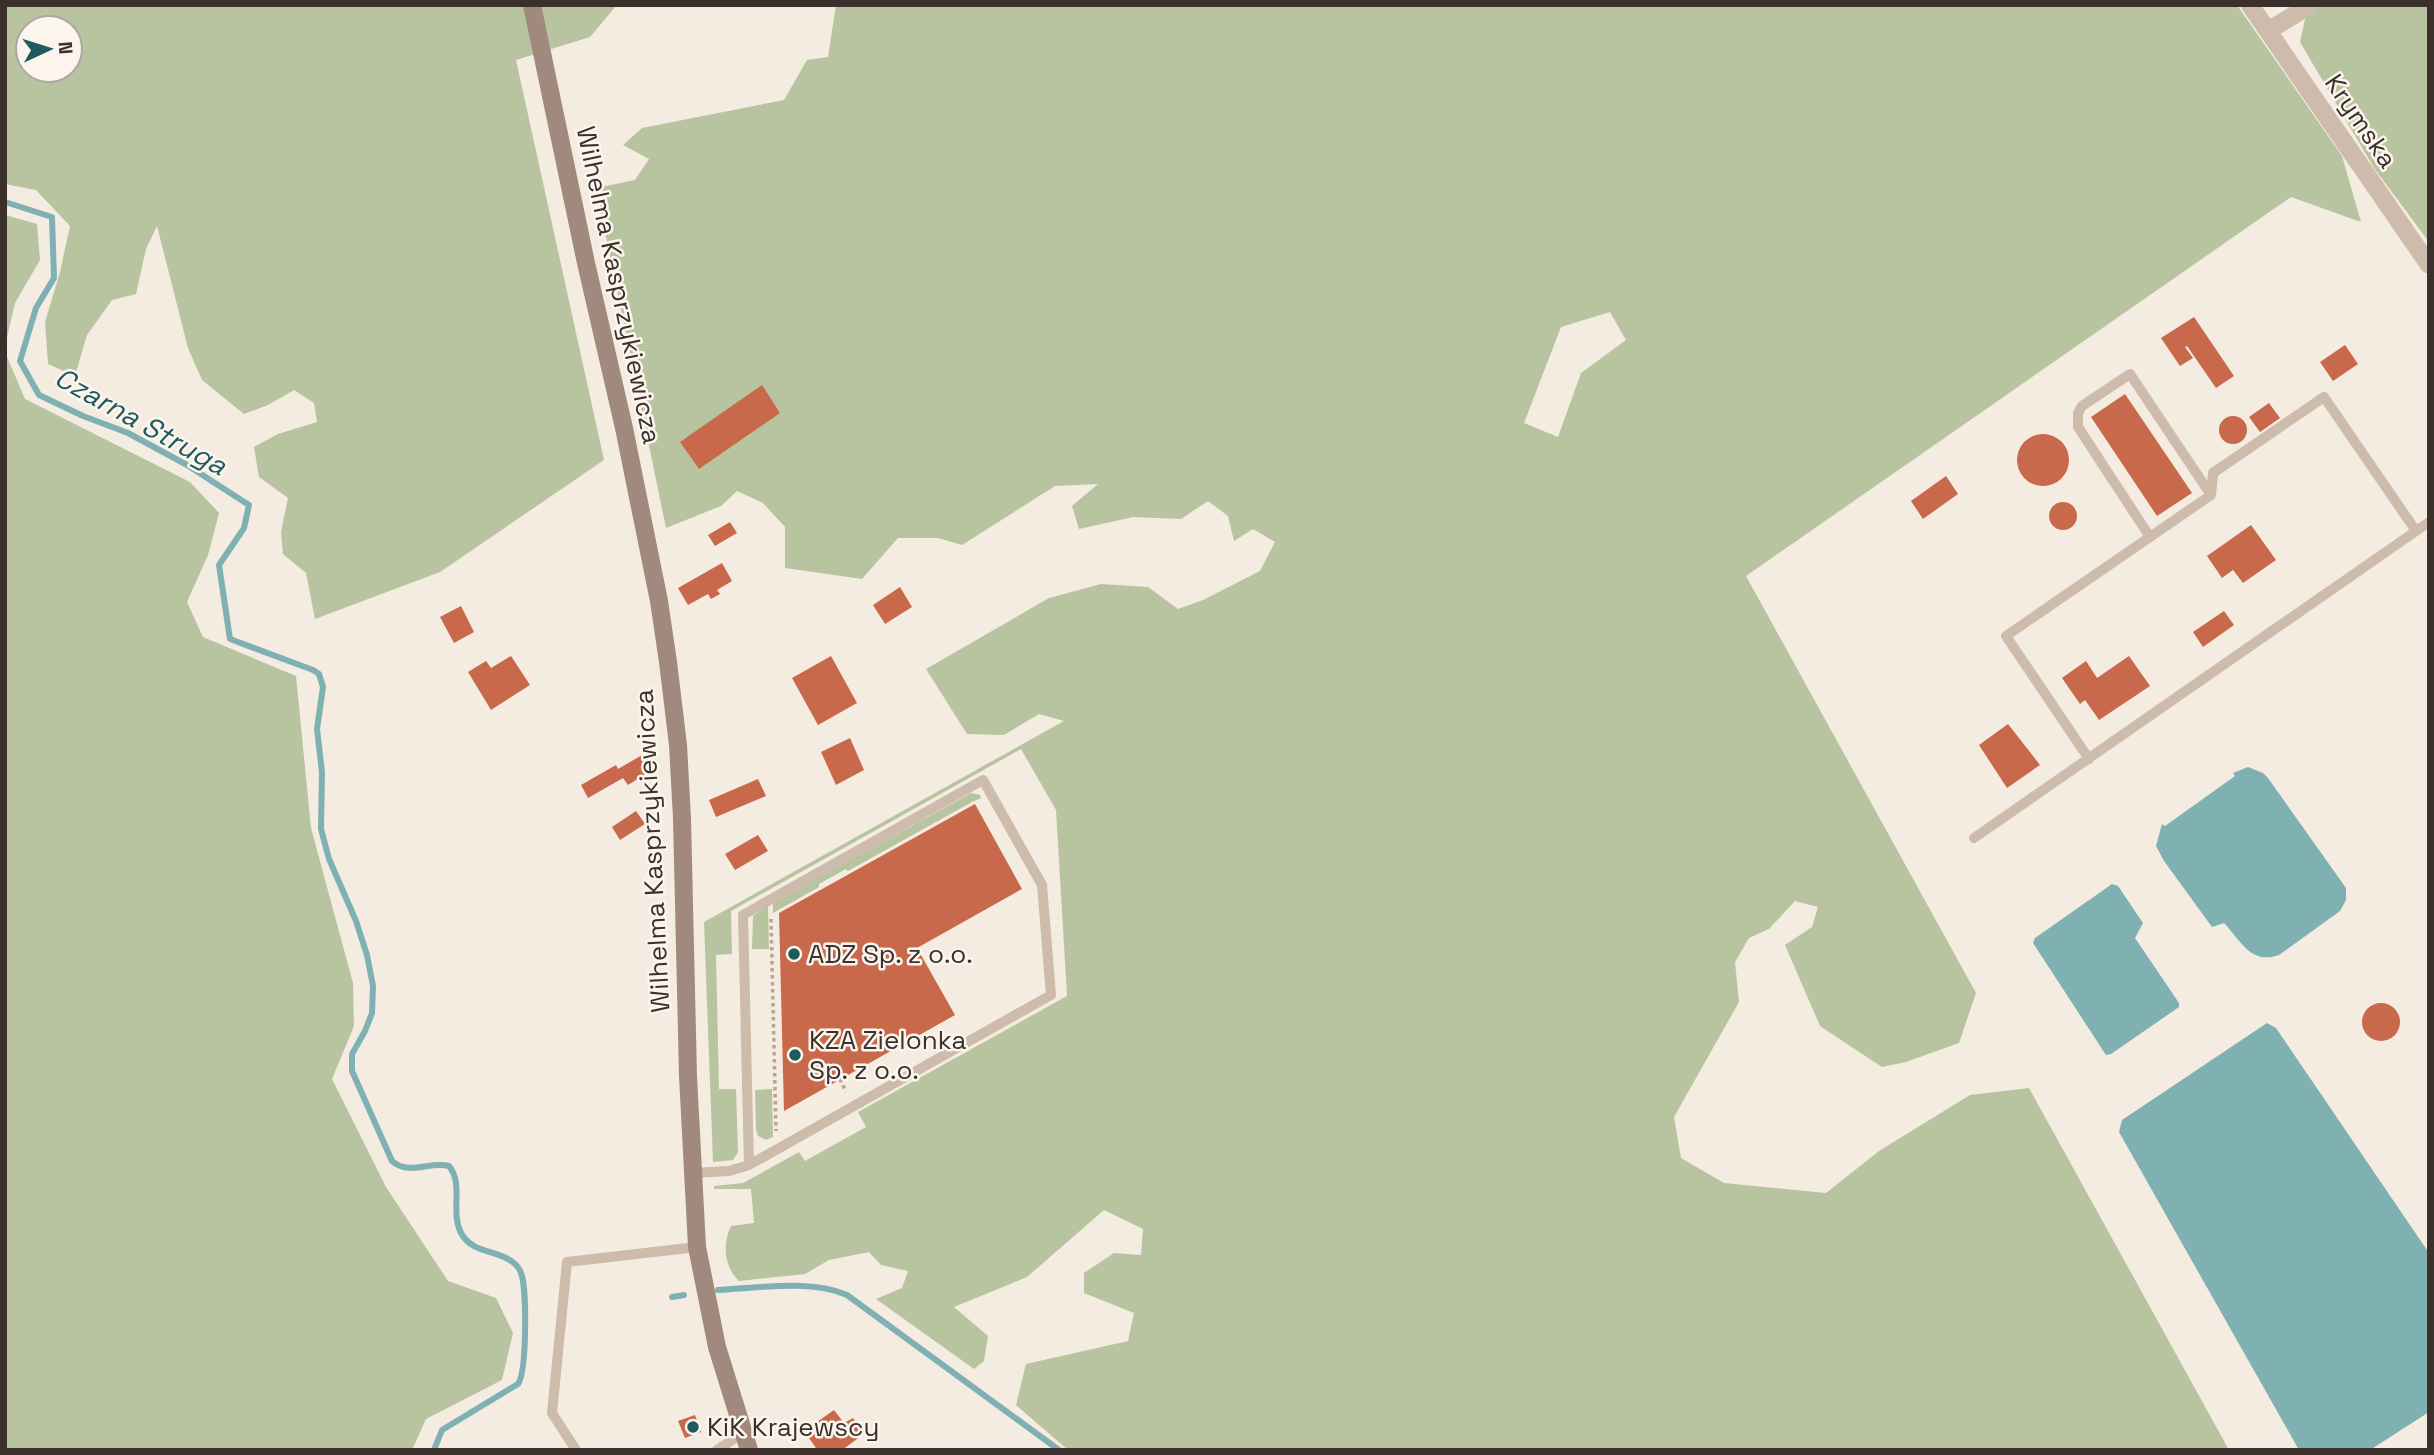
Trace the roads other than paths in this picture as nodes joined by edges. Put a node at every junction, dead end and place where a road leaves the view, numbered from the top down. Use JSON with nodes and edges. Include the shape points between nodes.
{"nodes":[{"id":1,"x":532,"y":5,"type":"edge"},
{"id":2,"x":2250,"y":5,"type":"edge"},
{"id":3,"x":2310,"y":5,"type":"edge"},
{"id":4,"x":2268,"y":31,"type":"junction"},
{"id":5,"x":2429,"y":265,"type":"edge"},
{"id":6,"x":2211,"y":495,"type":"junction"},
{"id":7,"x":2429,"y":522,"type":"edge"},
{"id":8,"x":2416,"y":531,"type":"junction"},
{"id":9,"x":2150,"y":537,"type":"junction"},
{"id":10,"x":2089,"y":759,"type":"junction"},
{"id":11,"x":1974,"y":838,"type":"dead end"},
{"id":12,"x":749,"y":1165,"type":"junction"},
{"id":13,"x":693,"y":1173,"type":"junction"},
{"id":14,"x":697,"y":1247,"type":"junction"},
{"id":15,"x":746,"y":1441,"type":"edge"},
{"id":16,"x":576,"y":1450,"type":"edge"},
{"id":17,"x":717,"y":1450,"type":"edge"}],
"edges":[{"from":1,"to":13,"type":"street","name":"Wilhelma Kasprzykiewicza","via":[[624,428],[668,662],[682,818]]},
{"from":2,"to":4,"type":"street","name":"Krymska"},
{"from":3,"to":4,"type":"street"},
{"from":4,"to":5,"type":"street","name":"Krymska"},
{"from":6,"to":8,"type":"lane","via":[[2214,473],[2324,397]]},
{"from":6,"to":9,"type":"lane"},
{"from":6,"to":9,"type":"lane","via":[[2130,374],[2082,406],[2078,427]]},
{"from":7,"to":8,"type":"lane"},
{"from":8,"to":10,"type":"lane"},
{"from":9,"to":10,"type":"lane","via":[[2006,636]]},
{"from":10,"to":11,"type":"lane"},
{"from":12,"to":12,"type":"lane","via":[[1051,995],[1042,885],[983,780],[743,915]]},
{"from":12,"to":13,"type":"lane"},
{"from":13,"to":14,"type":"street","name":"Wilhelma Kasprzykiewicza"},
{"from":14,"to":15,"type":"street","name":"Wilhelma Kasprzykiewicza","via":[[717,1347]]},
{"from":14,"to":16,"type":"lane","via":[[567,1262],[552,1413]]},
{"from":15,"to":17,"type":"lane"}]}
